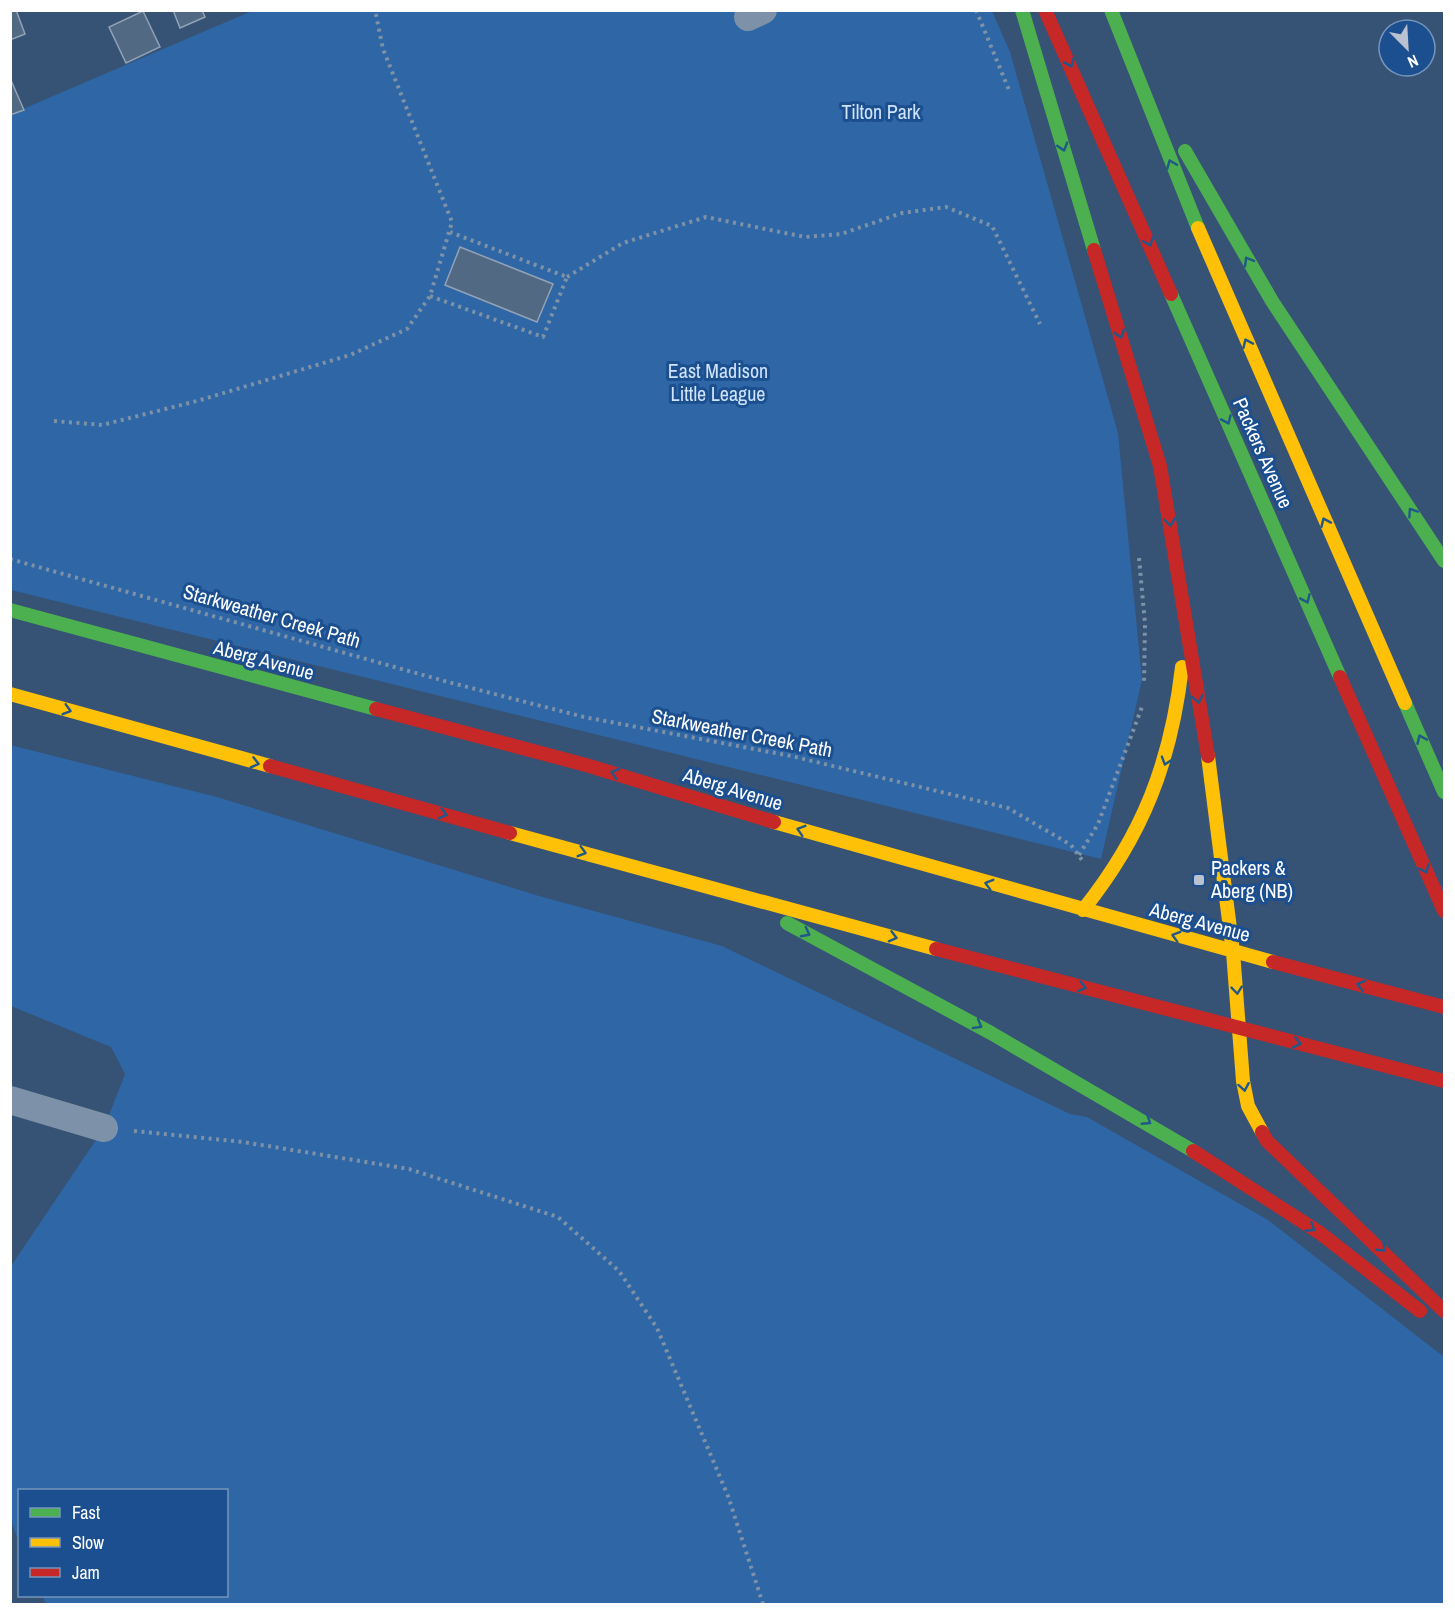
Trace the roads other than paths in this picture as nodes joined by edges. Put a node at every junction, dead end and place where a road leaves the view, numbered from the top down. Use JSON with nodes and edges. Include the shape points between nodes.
{"nodes":[{"id":1,"x":1022,"y":10,"type":"edge"},
{"id":2,"x":1045,"y":10,"type":"edge"},
{"id":3,"x":1111,"y":10,"type":"edge"},
{"id":4,"x":1131,"y":59,"type":"junction"},
{"id":5,"x":1444,"y":561,"type":"edge"},
{"id":6,"x":10,"y":610,"type":"edge"},
{"id":7,"x":1184,"y":621,"type":"junction"},
{"id":8,"x":10,"y":694,"type":"edge"},
{"id":9,"x":1444,"y":792,"type":"edge"},
{"id":10,"x":735,"y":896,"type":"junction"},
{"id":11,"x":1083,"y":910,"type":"junction"},
{"id":12,"x":1444,"y":911,"type":"edge"},
{"id":13,"x":1233,"y":952,"type":"junction"},
{"id":14,"x":1444,"y":1007,"type":"edge"},
{"id":15,"x":1240,"y":1029,"type":"junction"},
{"id":16,"x":1427,"y":1062,"type":"dead end"},
{"id":17,"x":1395,"y":1068,"type":"junction"},
{"id":18,"x":1444,"y":1081,"type":"edge"},
{"id":19,"x":10,"y":1100,"type":"edge"},
{"id":20,"x":104,"y":1128,"type":"road end"},
{"id":21,"x":1444,"y":1311,"type":"edge"},
{"id":22,"x":1427,"y":1317,"type":"dead end"}],
"edges":[{"from":1,"to":7,"type":"main road","one_way":true,"via":[[1156,449]]},
{"from":2,"to":12,"type":"main road","name":"Packers Avenue","one_way":true},
{"from":3,"to":4,"type":"main road","name":"Packers Avenue"},
{"from":5,"to":4,"type":"main road","one_way":true,"via":[[1272,300]]},
{"from":9,"to":4,"type":"main road","name":"Packers Avenue","one_way":true,"via":[[1211,260]]},
{"from":11,"to":6,"type":"main road","name":"Aberg Avenue","one_way":true,"via":[[586,765]]},
{"from":7,"to":11,"type":"main road","one_way":true,"via":[[1178,707],[1167,758],[1137,835]]},
{"from":7,"to":13,"type":"main road","one_way":true,"via":[[1207,744]]},
{"from":8,"to":10,"type":"main road","one_way":true},
{"from":10,"to":15,"type":"main road","one_way":true},
{"from":10,"to":22,"type":"main road","one_way":true,"via":[[952,1010],[1139,1115],[1321,1234]]},
{"from":13,"to":11,"type":"main road","name":"Aberg Avenue","one_way":true},
{"from":14,"to":13,"type":"main road","name":"Aberg Avenue","one_way":true},
{"from":13,"to":15,"type":"main road","one_way":true},
{"from":15,"to":17,"type":"main road","one_way":true},
{"from":15,"to":21,"type":"main road","one_way":true,"via":[[1244,1093],[1267,1141]]},
{"from":16,"to":17,"type":"main road"},
{"from":17,"to":18,"type":"main road"},
{"from":19,"to":20,"type":"street"}]}
